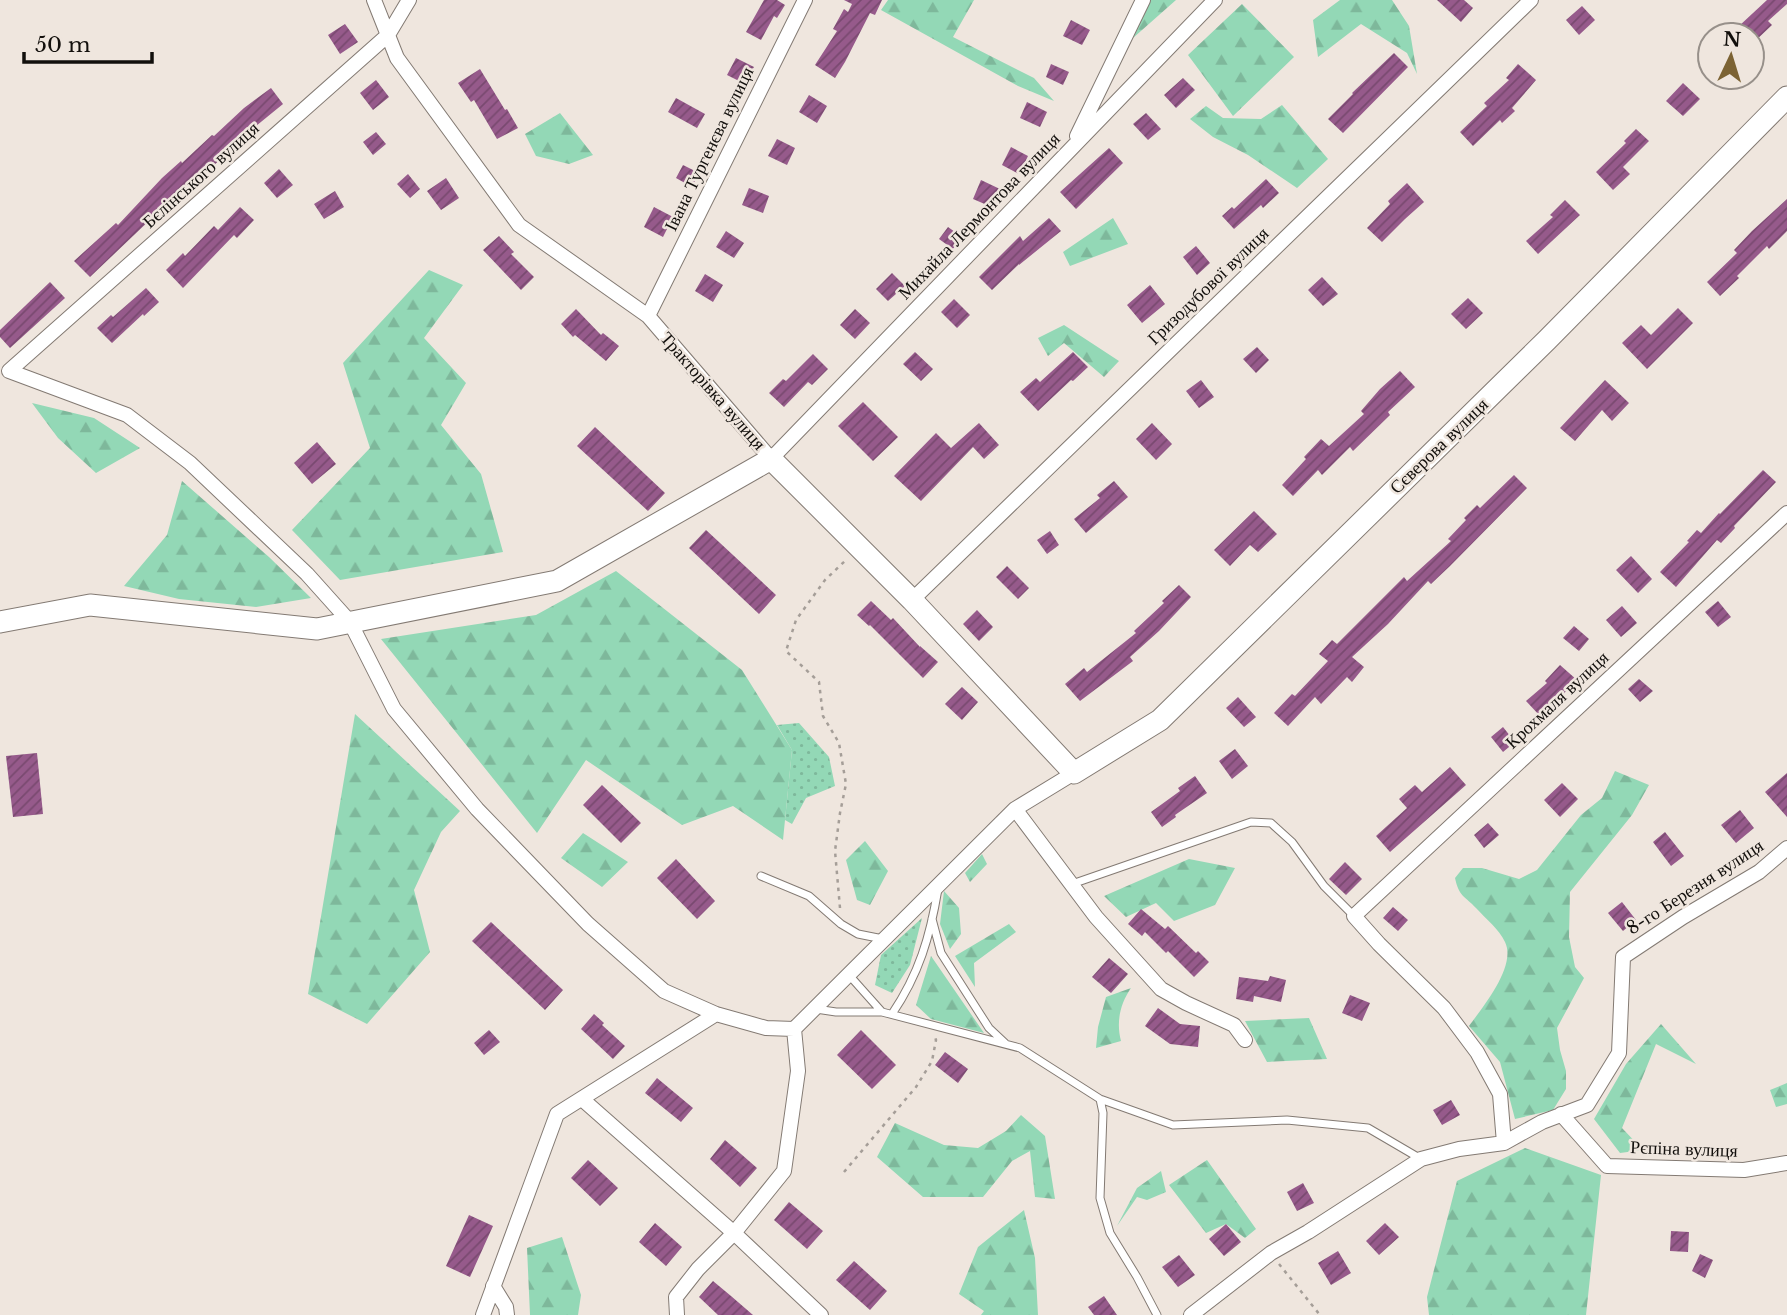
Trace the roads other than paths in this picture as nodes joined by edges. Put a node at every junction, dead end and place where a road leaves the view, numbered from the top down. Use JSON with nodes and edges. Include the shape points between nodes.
{"nodes":[{"id":1,"x":374,"y":0,"type":"edge"},
{"id":2,"x":409,"y":0,"type":"edge"},
{"id":3,"x":805,"y":0,"type":"edge"},
{"id":4,"x":1143,"y":0,"type":"edge"},
{"id":5,"x":1215,"y":0,"type":"edge"},
{"id":6,"x":1531,"y":0,"type":"edge"},
{"id":7,"x":388,"y":34,"type":"junction"},
{"id":8,"x":1787,"y":97,"type":"edge"},
{"id":9,"x":1072,"y":146,"type":"junction"},
{"id":10,"x":648,"y":316,"type":"junction"},
{"id":11,"x":771,"y":459,"type":"junction"},
{"id":12,"x":1787,"y":513,"type":"edge"},
{"id":13,"x":912,"y":600,"type":"junction"},
{"id":14,"x":0,"y":622,"type":"edge"},
{"id":15,"x":350,"y":622,"type":"junction"},
{"id":16,"x":1074,"y":773,"type":"junction"},
{"id":17,"x":1014,"y":809,"type":"junction"},
{"id":18,"x":1787,"y":848,"type":"edge"},
{"id":19,"x":761,"y":876,"type":"dead end"},
{"id":20,"x":1072,"y":884,"type":"junction"},
{"id":21,"x":938,"y":885,"type":"junction"},
{"id":22,"x":1354,"y":916,"type":"junction"},
{"id":23,"x":932,"y":919,"type":"junction"},
{"id":24,"x":884,"y":939,"type":"junction"},
{"id":25,"x":849,"y":974,"type":"junction"},
{"id":26,"x":814,"y":1009,"type":"junction"},
{"id":27,"x":882,"y":1012,"type":"junction"},
{"id":28,"x":716,"y":1014,"type":"junction"},
{"id":29,"x":892,"y":1014,"type":"junction"},
{"id":30,"x":794,"y":1029,"type":"junction"},
{"id":31,"x":1245,"y":1040,"type":"dead end"},
{"id":32,"x":1006,"y":1044,"type":"junction"},
{"id":33,"x":582,"y":1099,"type":"junction"},
{"id":34,"x":1100,"y":1099,"type":"junction"},
{"id":35,"x":1561,"y":1114,"type":"junction"},
{"id":36,"x":1504,"y":1143,"type":"junction"},
{"id":37,"x":1421,"y":1159,"type":"junction"},
{"id":38,"x":1787,"y":1163,"type":"edge"},
{"id":39,"x":734,"y":1233,"type":"junction"},
{"id":40,"x":493,"y":1286,"type":"junction"},
{"id":41,"x":483,"y":1315,"type":"edge"},
{"id":42,"x":507,"y":1315,"type":"edge"},
{"id":43,"x":677,"y":1315,"type":"edge"},
{"id":44,"x":821,"y":1315,"type":"edge"},
{"id":45,"x":1157,"y":1315,"type":"edge"},
{"id":46,"x":1191,"y":1315,"type":"edge"}],
"edges":[{"from":1,"to":7,"type":"street","name":"Тракторівка вулиця"},
{"from":2,"to":7,"type":"street","name":"Бєлінського вулиця"},
{"from":3,"to":10,"type":"street","name":"Івана Тургенєва вулиця"},
{"from":4,"to":9,"type":"street"},
{"from":5,"to":9,"type":"street","name":"Михайла Лермонтова вулиця"},
{"from":6,"to":13,"type":"street","name":"Гризодубової вулиця"},
{"from":7,"to":10,"type":"street","name":"Тракторівка вулиця","via":[[397,58],[519,225]]},
{"from":7,"to":15,"type":"street","name":"Бєлінського вулиця","via":[[9,371],[127,415],[190,463],[307,574]]},
{"from":8,"to":16,"type":"main road","name":"Сєверова вулиця","via":[[1548,340],[1160,720]]},
{"from":9,"to":11,"type":"street","name":"Михайла Лермонтова вулиця"},
{"from":10,"to":11,"type":"street","name":"Тракторівка вулиця"},
{"from":11,"to":13,"type":"main road","name":"Тракторівка вулиця"},
{"from":11,"to":15,"type":"main road","via":[[557,581]]},
{"from":12,"to":22,"type":"street","name":"Крохмаля вулиця"},
{"from":13,"to":16,"type":"main road","name":"Тракторівка вулиця"},
{"from":14,"to":15,"type":"main road","via":[[90,605],[317,629]]},
{"from":15,"to":28,"type":"street","via":[[394,709],[477,809],[588,924],[664,991]]},
{"from":16,"to":17,"type":"street"},
{"from":17,"to":20,"type":"street"},
{"from":17,"to":21,"type":"street"},
{"from":18,"to":35,"type":"street","name":"8-го Березня вулиця","via":[[1759,872],[1623,957],[1619,1053],[1587,1105]]},
{"from":19,"to":24,"type":"lane","via":[[808,896],[858,934]]},
{"from":20,"to":22,"type":"lane","via":[[1251,822],[1271,823],[1293,842],[1324,886]]},
{"from":20,"to":31,"type":"street","via":[[1161,989],[1234,1024]]},
{"from":21,"to":23,"type":"lane"},
{"from":21,"to":24,"type":"street"},
{"from":22,"to":36,"type":"street","via":[[1444,1008],[1477,1052],[1500,1094]]},
{"from":23,"to":29,"type":"lane","via":[[924,952]]},
{"from":23,"to":32,"type":"lane","via":[[941,953],[989,1028]]},
{"from":24,"to":25,"type":"street"},
{"from":25,"to":26,"type":"street"},
{"from":25,"to":27,"type":"lane"},
{"from":26,"to":27,"type":"lane"},
{"from":26,"to":30,"type":"street"},
{"from":27,"to":29,"type":"lane"},
{"from":28,"to":30,"type":"street","via":[[766,1028]]},
{"from":28,"to":33,"type":"street"},
{"from":29,"to":32,"type":"lane"},
{"from":30,"to":39,"type":"street","via":[[798,1071],[784,1171]]},
{"from":32,"to":34,"type":"lane","via":[[1020,1048]]},
{"from":33,"to":39,"type":"street"},
{"from":33,"to":40,"type":"street","via":[[557,1114]]},
{"from":34,"to":37,"type":"lane","via":[[1173,1125],[1287,1120],[1368,1128]]},
{"from":34,"to":45,"type":"lane","via":[[1100,1198],[1110,1233]]},
{"from":35,"to":36,"type":"street"},
{"from":35,"to":38,"type":"street","name":"Рєпіна вулиця","via":[[1607,1166],[1744,1171]]},
{"from":36,"to":37,"type":"street"},
{"from":37,"to":46,"type":"street","via":[[1271,1253]]},
{"from":39,"to":43,"type":"street","via":[[676,1297]]},
{"from":39,"to":44,"type":"street"},
{"from":40,"to":41,"type":"street"},
{"from":40,"to":42,"type":"street"}]}
